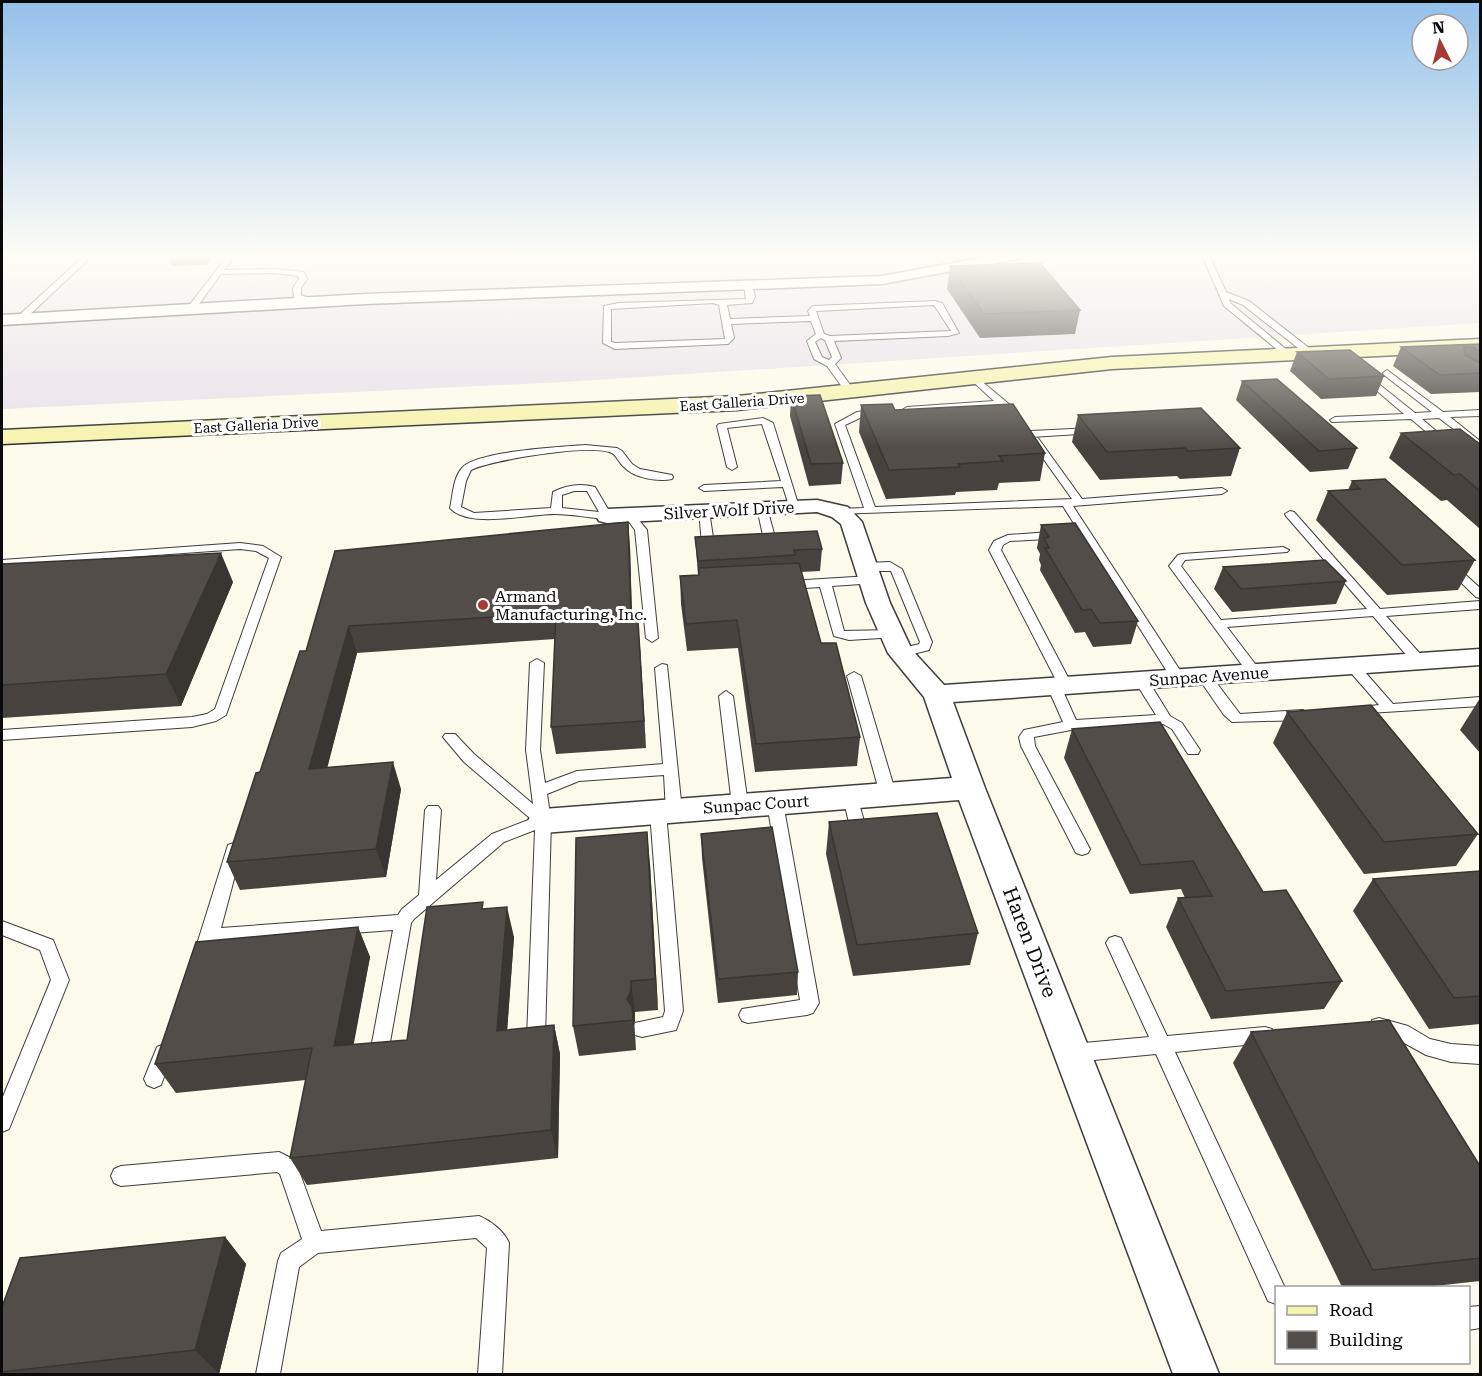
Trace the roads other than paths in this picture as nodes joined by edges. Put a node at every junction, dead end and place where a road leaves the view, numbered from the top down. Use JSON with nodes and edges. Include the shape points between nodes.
{"nodes":[{"id":1,"x":607,"y":319,"type":"edge"},
{"id":2,"x":788,"y":319,"type":"edge"},
{"id":3,"x":814,"y":319,"type":"edge"},
{"id":4,"x":947,"y":319,"type":"edge"},
{"id":5,"x":1249,"y":319,"type":"edge"},
{"id":6,"x":1263,"y":319,"type":"edge"},
{"id":7,"x":727,"y":322,"type":"joint"},
{"id":8,"x":1480,"y":333,"type":"edge"},
{"id":9,"x":820,"y":335,"type":"junction"},
{"id":10,"x":829,"y":339,"type":"junction"},
{"id":11,"x":1480,"y":345,"type":"edge"},
{"id":12,"x":1292,"y":348,"type":"junction"},
{"id":13,"x":1359,"y":372,"type":"edge"},
{"id":14,"x":1387,"y":373,"type":"dead end"},
{"id":15,"x":973,"y":377,"type":"junction"},
{"id":16,"x":841,"y":378,"type":"junction"},
{"id":17,"x":1002,"y":403,"type":"junction"},
{"id":18,"x":896,"y":411,"type":"edge"},
{"id":19,"x":884,"y":412,"type":"edge"},
{"id":20,"x":1012,"y":412,"type":"edge"},
{"id":21,"x":1480,"y":413,"type":"edge"},
{"id":22,"x":1443,"y":415,"type":"junction"},
{"id":23,"x":1414,"y":416,"type":"junction"},
{"id":24,"x":1335,"y":420,"type":"dead end"},
{"id":25,"x":2,"y":423,"type":"edge"},
{"id":26,"x":1108,"y":430,"type":"edge"},
{"id":27,"x":2,"y":437,"type":"edge"},
{"id":28,"x":1480,"y":445,"type":"edge"},
{"id":29,"x":1457,"y":453,"type":"edge"},
{"id":30,"x":732,"y":467,"type":"dead end"},
{"id":31,"x":668,"y":477,"type":"dead end"},
{"id":32,"x":788,"y":484,"type":"junction"},
{"id":33,"x":704,"y":488,"type":"dead end"},
{"id":34,"x":1222,"y":491,"type":"dead end"},
{"id":35,"x":1072,"y":502,"type":"junction"},
{"id":36,"x":794,"y":507,"type":"junction"},
{"id":37,"x":762,"y":508,"type":"junction"},
{"id":38,"x":556,"y":511,"type":"junction"},
{"id":39,"x":704,"y":511,"type":"junction"},
{"id":40,"x":853,"y":514,"type":"junction"},
{"id":41,"x":1290,"y":514,"type":"dead end"},
{"id":42,"x":629,"y":515,"type":"junction"},
{"id":43,"x":597,"y":520,"type":"junction"},
{"id":44,"x":1085,"y":532,"type":"junction"},
{"id":45,"x":756,"y":548,"type":"edge"},
{"id":46,"x":727,"y":549,"type":"edge"},
{"id":47,"x":1283,"y":550,"type":"dead end"},
{"id":48,"x":1439,"y":555,"type":"edge"},
{"id":49,"x":2,"y":563,"type":"edge"},
{"id":50,"x":868,"y":573,"type":"junction"},
{"id":51,"x":825,"y":583,"type":"junction"},
{"id":52,"x":779,"y":585,"type":"edge"},
{"id":53,"x":1480,"y":594,"type":"edge"},
{"id":54,"x":1480,"y":605,"type":"edge"},
{"id":55,"x":1375,"y":611,"type":"junction"},
{"id":56,"x":1218,"y":624,"type":"junction"},
{"id":57,"x":652,"y":638,"type":"dead end"},
{"id":58,"x":896,"y":643,"type":"junction"},
{"id":59,"x":1480,"y":657,"type":"edge"},
{"id":60,"x":1419,"y":662,"type":"junction"},
{"id":61,"x":537,"y":663,"type":"dead end"},
{"id":62,"x":1352,"y":666,"type":"junction"},
{"id":63,"x":662,"y":668,"type":"dead end"},
{"id":64,"x":1255,"y":673,"type":"junction"},
{"id":65,"x":854,"y":676,"type":"dead end"},
{"id":66,"x":1191,"y":677,"type":"junction"},
{"id":67,"x":1141,"y":680,"type":"junction"},
{"id":68,"x":1060,"y":686,"type":"junction"},
{"id":69,"x":937,"y":694,"type":"junction"},
{"id":70,"x":726,"y":696,"type":"dead end"},
{"id":71,"x":1480,"y":702,"type":"edge"},
{"id":72,"x":1390,"y":709,"type":"junction"},
{"id":73,"x":1346,"y":712,"type":"edge"},
{"id":74,"x":1313,"y":715,"type":"edge"},
{"id":75,"x":1165,"y":719,"type":"junction"},
{"id":76,"x":1071,"y":725,"type":"junction"},
{"id":77,"x":2,"y":735,"type":"edge"},
{"id":78,"x":450,"y":737,"type":"dead end"},
{"id":79,"x":1193,"y":750,"type":"dead end"},
{"id":80,"x":671,"y":769,"type":"junction"},
{"id":81,"x":970,"y":788,"type":"junction"},
{"id":82,"x":539,"y":791,"type":"junction"},
{"id":83,"x":888,"y":794,"type":"junction"},
{"id":84,"x":851,"y":797,"type":"junction"},
{"id":85,"x":775,"y":803,"type":"junction"},
{"id":86,"x":740,"y":806,"type":"junction"},
{"id":87,"x":433,"y":810,"type":"dead end"},
{"id":88,"x":666,"y":811,"type":"junction"},
{"id":89,"x":543,"y":821,"type":"junction"},
{"id":90,"x":886,"y":825,"type":"edge"},
{"id":91,"x":237,"y":835,"type":"edge"},
{"id":92,"x":1082,"y":849,"type":"dead end"},
{"id":93,"x":427,"y":898,"type":"junction"},
{"id":94,"x":403,"y":922,"type":"junction"},
{"id":95,"x":2,"y":927,"type":"edge"},
{"id":96,"x":210,"y":936,"type":"junction"},
{"id":97,"x":1115,"y":943,"type":"dead end"},
{"id":98,"x":197,"y":969,"type":"edge"},
{"id":99,"x":748,"y":1015,"type":"dead end"},
{"id":100,"x":1363,"y":1026,"type":"edge"},
{"id":101,"x":642,"y":1029,"type":"dead end"},
{"id":102,"x":1279,"y":1034,"type":"edge"},
{"id":103,"x":171,"y":1035,"type":"edge"},
{"id":104,"x":536,"y":1038,"type":"edge"},
{"id":105,"x":1160,"y":1044,"type":"junction"},
{"id":106,"x":1072,"y":1053,"type":"junction"},
{"id":107,"x":1480,"y":1055,"type":"edge"},
{"id":108,"x":379,"y":1059,"type":"edge"},
{"id":109,"x":154,"y":1078,"type":"edge"},
{"id":110,"x":2,"y":1122,"type":"edge"},
{"id":111,"x":121,"y":1176,"type":"dead end"},
{"id":112,"x":314,"y":1243,"type":"junction"},
{"id":113,"x":1275,"y":1291,"type":"edge"},
{"id":114,"x":268,"y":1374,"type":"edge"},
{"id":115,"x":490,"y":1374,"type":"edge"},
{"id":116,"x":1196,"y":1374,"type":"edge"}],
"edges":[{"from":1,"to":7,"type":"lane","via":[[607,343],[615,346],[728,340]]},
{"from":2,"to":7,"type":"lane"},
{"from":3,"to":9,"type":"lane"},
{"from":4,"to":10,"type":"lane","via":[[955,333]]},
{"from":5,"to":12,"type":"lane"},
{"from":6,"to":12,"type":"lane"},
{"from":8,"to":12,"type":"main road","name":"East Galleria Drive"},
{"from":9,"to":10,"type":"lane"},
{"from":9,"to":16,"type":"lane","via":[[812,341],[818,359]]},
{"from":10,"to":16,"type":"lane"},
{"from":11,"to":12,"type":"main road","name":"East Galleria Drive"},
{"from":12,"to":15,"type":"main road","name":"East Galleria Drive"},
{"from":12,"to":16,"type":"main road","name":"East Galleria Drive","via":[[1063,353]]},
{"from":13,"to":23,"type":"lane"},
{"from":14,"to":22,"type":"lane"},
{"from":15,"to":16,"type":"main road","name":"East Galleria Drive"},
{"from":15,"to":17,"type":"lane"},
{"from":16,"to":25,"type":"main road","name":"East Galleria Drive","via":[[709,390]]},
{"from":16,"to":27,"type":"main road","name":"East Galleria Drive","via":[[692,406]]},
{"from":17,"to":18,"type":"lane"},
{"from":17,"to":20,"type":"lane"},
{"from":19,"to":40,"type":"lane","via":[[860,414],[840,424]]},
{"from":21,"to":22,"type":"lane"},
{"from":22,"to":23,"type":"lane"},
{"from":22,"to":28,"type":"lane"},
{"from":23,"to":24,"type":"lane"},
{"from":23,"to":29,"type":"lane"},
{"from":26,"to":35,"type":"lane","via":[[1028,430]]},
{"from":30,"to":32,"type":"lane","via":[[722,426],[763,421],[769,424]]},
{"from":31,"to":38,"type":"lane","via":[[635,471],[621,455],[604,447],[530,453],[489,459],[468,467],[455,508],[474,516]]},
{"from":32,"to":33,"type":"lane"},
{"from":32,"to":36,"type":"lane"},
{"from":34,"to":35,"type":"lane"},
{"from":35,"to":40,"type":"lane"},
{"from":35,"to":44,"type":"lane"},
{"from":36,"to":37,"type":"street","name":"Silver Wolf Drive"},
{"from":36,"to":40,"type":"street","name":"Silver Wolf Drive","via":[[818,506]]},
{"from":37,"to":39,"type":"street","name":"Silver Wolf Drive"},
{"from":37,"to":45,"type":"lane","via":[[770,541],[766,547]]},
{"from":38,"to":43,"type":"lane"},
{"from":38,"to":43,"type":"lane","via":[[557,494],[587,488],[591,489]]},
{"from":39,"to":42,"type":"street","name":"Silver Wolf Drive"},
{"from":39,"to":46,"type":"lane","via":[[710,548]]},
{"from":40,"to":50,"type":"street","name":"Haren Drive"},
{"from":41,"to":55,"type":"lane"},
{"from":42,"to":43,"type":"street","name":"Silver Wolf Drive"},
{"from":42,"to":57,"type":"lane","via":[[641,530]]},
{"from":44,"to":66,"type":"lane"},
{"from":44,"to":68,"type":"lane","via":[[1008,538],[998,543],[995,550]]},
{"from":47,"to":56,"type":"lane","via":[[1182,557],[1178,561],[1175,566]]},
{"from":48,"to":53,"type":"lane"},
{"from":49,"to":77,"type":"lane","via":[[240,546],[259,548],[275,557],[221,712],[192,722]]},
{"from":50,"to":51,"type":"lane"},
{"from":50,"to":58,"type":"street","name":"Haren Drive"},
{"from":51,"to":52,"type":"lane"},
{"from":51,"to":58,"type":"lane","via":[[838,633]]},
{"from":54,"to":55,"type":"lane"},
{"from":55,"to":56,"type":"lane"},
{"from":55,"to":60,"type":"lane"},
{"from":56,"to":64,"type":"lane"},
{"from":58,"to":69,"type":"street","name":"Haren Drive"},
{"from":59,"to":60,"type":"street","name":"Sunpac Avenue"},
{"from":60,"to":62,"type":"street","name":"Sunpac Avenue"},
{"from":61,"to":82,"type":"lane","via":[[533,750]]},
{"from":62,"to":64,"type":"street","name":"Sunpac Avenue"},
{"from":62,"to":72,"type":"lane"},
{"from":63,"to":80,"type":"lane"},
{"from":64,"to":66,"type":"street","name":"Sunpac Avenue"},
{"from":65,"to":83,"type":"lane"},
{"from":66,"to":67,"type":"street","name":"Sunpac Avenue"},
{"from":66,"to":74,"type":"lane","via":[[1237,719]]},
{"from":67,"to":68,"type":"street","name":"Sunpac Avenue"},
{"from":67,"to":75,"type":"lane"},
{"from":68,"to":69,"type":"street","name":"Sunpac Avenue"},
{"from":68,"to":76,"type":"lane"},
{"from":69,"to":81,"type":"street","name":"Haren Drive"},
{"from":70,"to":86,"type":"lane"},
{"from":71,"to":72,"type":"lane"},
{"from":72,"to":73,"type":"lane"},
{"from":75,"to":76,"type":"lane"},
{"from":75,"to":79,"type":"lane","via":[[1177,726]]},
{"from":76,"to":92,"type":"lane","via":[[1029,733],[1026,737],[1048,788]]},
{"from":78,"to":89,"type":"lane"},
{"from":80,"to":82,"type":"lane","via":[[577,776]]},
{"from":80,"to":88,"type":"lane"},
{"from":81,"to":83,"type":"street","name":"Sunpac Court"},
{"from":81,"to":106,"type":"street","name":"Haren Drive"},
{"from":82,"to":89,"type":"lane"},
{"from":83,"to":84,"type":"street","name":"Sunpac Court"},
{"from":84,"to":85,"type":"street","name":"Sunpac Court"},
{"from":84,"to":90,"type":"lane","via":[[860,828]]},
{"from":85,"to":86,"type":"street","name":"Sunpac Court"},
{"from":85,"to":99,"type":"lane","via":[[810,1003],[807,1008]]},
{"from":86,"to":88,"type":"street","name":"Sunpac Court"},
{"from":87,"to":93,"type":"lane"},
{"from":88,"to":89,"type":"street","name":"Sunpac Court"},
{"from":88,"to":101,"type":"lane","via":[[674,1011],[669,1024]]},
{"from":89,"to":93,"type":"lane","via":[[498,838]]},
{"from":89,"to":104,"type":"lane"},
{"from":91,"to":96,"type":"lane"},
{"from":93,"to":94,"type":"lane"},
{"from":94,"to":96,"type":"lane"},
{"from":94,"to":108,"type":"lane"},
{"from":95,"to":110,"type":"lane","via":[[47,945],[60,980]]},
{"from":96,"to":98,"type":"lane"},
{"from":97,"to":105,"type":"lane"},
{"from":100,"to":107,"type":"lane","via":[[1401,1032],[1426,1046],[1451,1053]]},
{"from":102,"to":105,"type":"lane"},
{"from":103,"to":109,"type":"lane"},
{"from":105,"to":106,"type":"lane"},
{"from":105,"to":113,"type":"lane"},
{"from":106,"to":116,"type":"street","name":"Haren Drive"},
{"from":111,"to":112,"type":"lane","via":[[279,1162],[288,1167]]},
{"from":112,"to":114,"type":"lane","via":[[289,1262]]},
{"from":112,"to":115,"type":"lane","via":[[479,1227],[498,1243]]}]}
